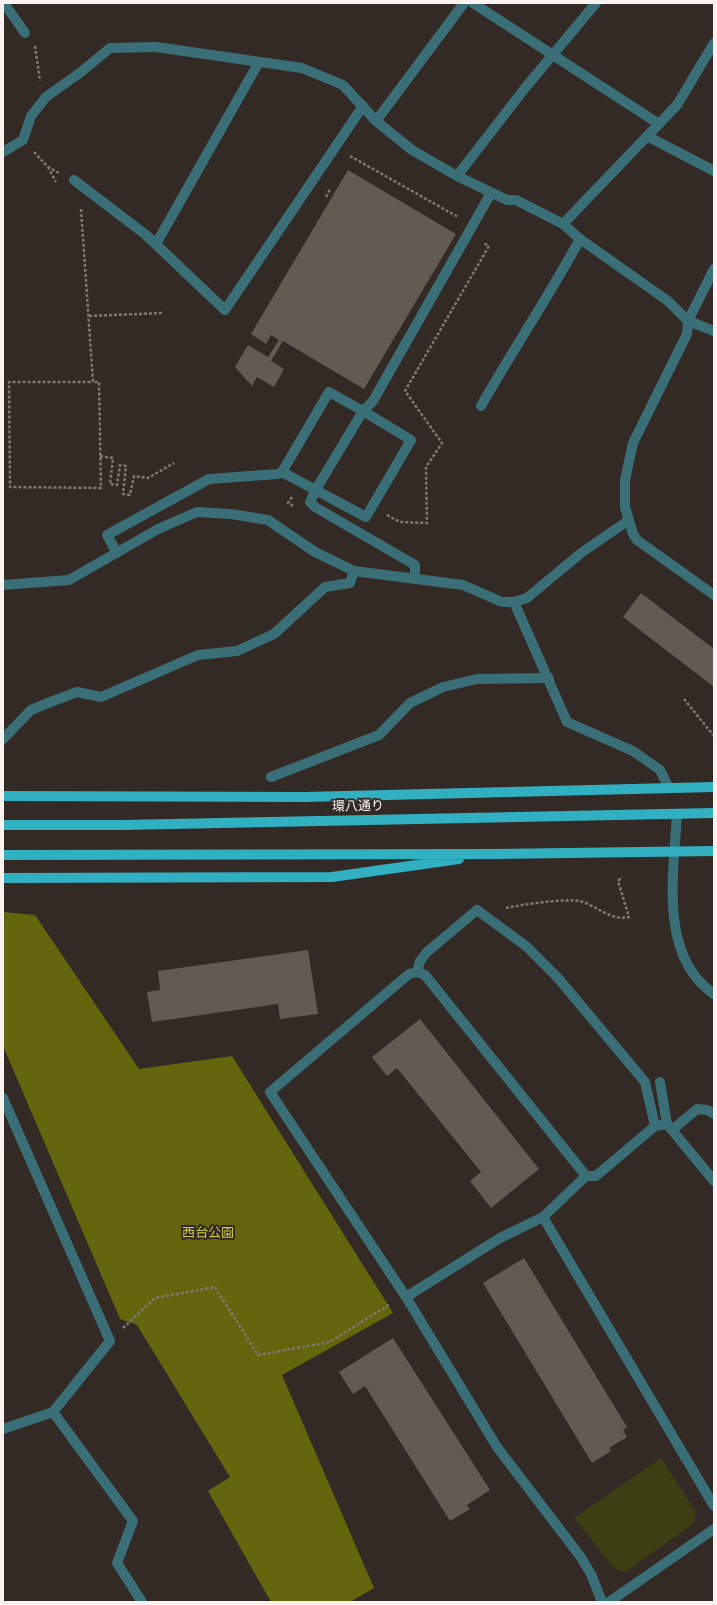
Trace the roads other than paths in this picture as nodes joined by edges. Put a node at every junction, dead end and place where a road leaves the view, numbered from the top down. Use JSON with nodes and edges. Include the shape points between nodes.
{"nodes":[{"id":1,"x":4,"y":3,"type":"edge"},
{"id":2,"x":464,"y":3,"type":"edge"},
{"id":3,"x":473,"y":3,"type":"edge"},
{"id":4,"x":596,"y":3,"type":"edge"},
{"id":5,"x":25,"y":33,"type":"road end"},
{"id":6,"x":714,"y":43,"type":"edge"},
{"id":7,"x":553,"y":55,"type":"junction"},
{"id":8,"x":259,"y":62,"type":"junction"},
{"id":9,"x":363,"y":106,"type":"junction"},
{"id":10,"x":376,"y":121,"type":"junction"},
{"id":11,"x":659,"y":124,"type":"junction"},
{"id":12,"x":647,"y":136,"type":"junction"},
{"id":13,"x":3,"y":152,"type":"edge"},
{"id":14,"x":714,"y":171,"type":"edge"},
{"id":15,"x":457,"y":176,"type":"junction"},
{"id":16,"x":74,"y":180,"type":"dead end"},
{"id":17,"x":491,"y":193,"type":"junction"},
{"id":18,"x":563,"y":224,"type":"junction"},
{"id":19,"x":580,"y":239,"type":"junction"},
{"id":20,"x":156,"y":244,"type":"junction"},
{"id":21,"x":714,"y":269,"type":"edge"},
{"id":22,"x":688,"y":321,"type":"junction"},
{"id":23,"x":714,"y":331,"type":"edge"},
{"id":24,"x":481,"y":406,"type":"dead end"},
{"id":25,"x":363,"y":411,"type":"junction"},
{"id":26,"x":282,"y":472,"type":"junction"},
{"id":27,"x":315,"y":491,"type":"junction"},
{"id":28,"x":629,"y":520,"type":"junction"},
{"id":29,"x":117,"y":552,"type":"junction"},
{"id":30,"x":354,"y":571,"type":"junction"},
{"id":31,"x":415,"y":579,"type":"junction"},
{"id":32,"x":3,"y":585,"type":"edge"},
{"id":33,"x":714,"y":595,"type":"edge"},
{"id":34,"x":514,"y":602,"type":"junction"},
{"id":35,"x":549,"y":678,"type":"junction"},
{"id":36,"x":3,"y":739,"type":"edge"},
{"id":37,"x":271,"y":777,"type":"dead end"},
{"id":38,"x":714,"y":787,"type":"edge"},
{"id":39,"x":669,"y":788,"type":"junction"},
{"id":40,"x":3,"y":796,"type":"edge"},
{"id":41,"x":714,"y":813,"type":"edge"},
{"id":42,"x":677,"y":814,"type":"junction"},
{"id":43,"x":3,"y":825,"type":"edge"},
{"id":44,"x":675,"y":851,"type":"junction"},
{"id":45,"x":714,"y":851,"type":"edge"},
{"id":46,"x":3,"y":854,"type":"edge"},
{"id":47,"x":494,"y":854,"type":"junction"},
{"id":48,"x":3,"y":878,"type":"edge"},
{"id":49,"x":417,"y":972,"type":"junction"},
{"id":50,"x":714,"y":994,"type":"edge"},
{"id":51,"x":660,"y":1082,"type":"dead end"},
{"id":52,"x":3,"y":1098,"type":"edge"},
{"id":53,"x":714,"y":1114,"type":"edge"},
{"id":54,"x":656,"y":1126,"type":"junction"},
{"id":55,"x":669,"y":1127,"type":"junction"},
{"id":56,"x":586,"y":1176,"type":"junction"},
{"id":57,"x":714,"y":1181,"type":"edge"},
{"id":58,"x":543,"y":1217,"type":"junction"},
{"id":59,"x":406,"y":1297,"type":"junction"},
{"id":60,"x":53,"y":1412,"type":"junction"},
{"id":61,"x":3,"y":1429,"type":"edge"},
{"id":62,"x":714,"y":1506,"type":"edge"},
{"id":63,"x":714,"y":1529,"type":"edge"},
{"id":64,"x":142,"y":1602,"type":"edge"},
{"id":65,"x":602,"y":1602,"type":"edge"},
{"id":66,"x":609,"y":1602,"type":"edge"}],
"edges":[{"from":1,"to":5,"type":"street"},
{"from":2,"to":10,"type":"street"},
{"from":3,"to":7,"type":"street"},
{"from":4,"to":7,"type":"street"},
{"from":6,"to":11,"type":"street","via":[[677,105]]},
{"from":7,"to":11,"type":"street"},
{"from":7,"to":15,"type":"street"},
{"from":8,"to":9,"type":"street","via":[[302,68],[316,73],[343,85]]},
{"from":8,"to":13,"type":"street","via":[[156,47],[110,48],[46,97],[31,116],[23,140]]},
{"from":8,"to":20,"type":"street"},
{"from":9,"to":10,"type":"street"},
{"from":9,"to":20,"type":"street","via":[[225,310]]},
{"from":10,"to":15,"type":"street","via":[[412,150]]},
{"from":11,"to":12,"type":"street"},
{"from":12,"to":14,"type":"street"},
{"from":12,"to":18,"type":"street"},
{"from":15,"to":17,"type":"street"},
{"from":16,"to":20,"type":"street"},
{"from":17,"to":18,"type":"street","via":[[506,200],[516,200]]},
{"from":17,"to":25,"type":"street","via":[[374,401]]},
{"from":18,"to":19,"type":"street"},
{"from":19,"to":22,"type":"street","via":[[668,301]]},
{"from":19,"to":24,"type":"street"},
{"from":21,"to":22,"type":"street"},
{"from":22,"to":23,"type":"street"},
{"from":22,"to":28,"type":"street","via":[[687,334],[633,443],[625,480],[625,507]]},
{"from":25,"to":26,"type":"street","via":[[328,392]]},
{"from":25,"to":27,"type":"street"},
{"from":25,"to":27,"type":"street","via":[[411,440],[366,516]]},
{"from":26,"to":27,"type":"street"},
{"from":26,"to":29,"type":"street","via":[[209,479],[107,535]]},
{"from":27,"to":31,"type":"street","via":[[310,502],[315,507],[415,565]]},
{"from":28,"to":33,"type":"street","via":[[637,540]]},
{"from":28,"to":34,"type":"street","via":[[581,553],[527,598]]},
{"from":29,"to":30,"type":"street","via":[[158,529],[197,512],[231,514],[268,520],[315,552]]},
{"from":29,"to":32,"type":"street","via":[[69,580]]},
{"from":30,"to":31,"type":"street"},
{"from":30,"to":36,"type":"street","via":[[350,583],[325,587],[274,634],[237,651],[198,655],[101,697],[77,692],[53,701],[31,710]]},
{"from":31,"to":34,"type":"street","via":[[463,585],[502,602]]},
{"from":34,"to":35,"type":"street"},
{"from":35,"to":37,"type":"street","via":[[477,679],[443,687],[410,703],[379,735]]},
{"from":35,"to":39,"type":"street","via":[[568,722],[633,751],[660,770]]},
{"from":38,"to":39,"type":"main road"},
{"from":39,"to":40,"type":"main road","via":[[305,797]]},
{"from":41,"to":42,"type":"main road","name":"環八通り"},
{"from":42,"to":43,"type":"main road","name":"環八通り","via":[[130,825]]},
{"from":42,"to":44,"type":"street"},
{"from":44,"to":45,"type":"main road"},
{"from":44,"to":47,"type":"main road"},
{"from":44,"to":50,"type":"street","via":[[672,899],[680,947],[691,970]]},
{"from":46,"to":47,"type":"main road"},
{"from":47,"to":48,"type":"main road","via":[[332,877]]},
{"from":49,"to":54,"type":"street","via":[[420,960],[427,952],[477,910],[526,946],[558,978],[645,1082]]},
{"from":49,"to":56,"type":"street","via":[[425,975]]},
{"from":49,"to":59,"type":"street","via":[[409,974],[270,1092]]},
{"from":51,"to":55,"type":"street"},
{"from":52,"to":60,"type":"street","via":[[110,1341]]},
{"from":53,"to":55,"type":"street","via":[[697,1109]]},
{"from":54,"to":55,"type":"street"},
{"from":54,"to":56,"type":"street","via":[[596,1176]]},
{"from":55,"to":57,"type":"street"},
{"from":56,"to":58,"type":"street"},
{"from":58,"to":59,"type":"street","via":[[500,1238]]},
{"from":58,"to":62,"type":"street"},
{"from":59,"to":65,"type":"street","via":[[497,1447],[591,1574]]},
{"from":60,"to":61,"type":"street"},
{"from":60,"to":64,"type":"street","via":[[133,1521],[117,1563]]},
{"from":63,"to":66,"type":"street"}]}
